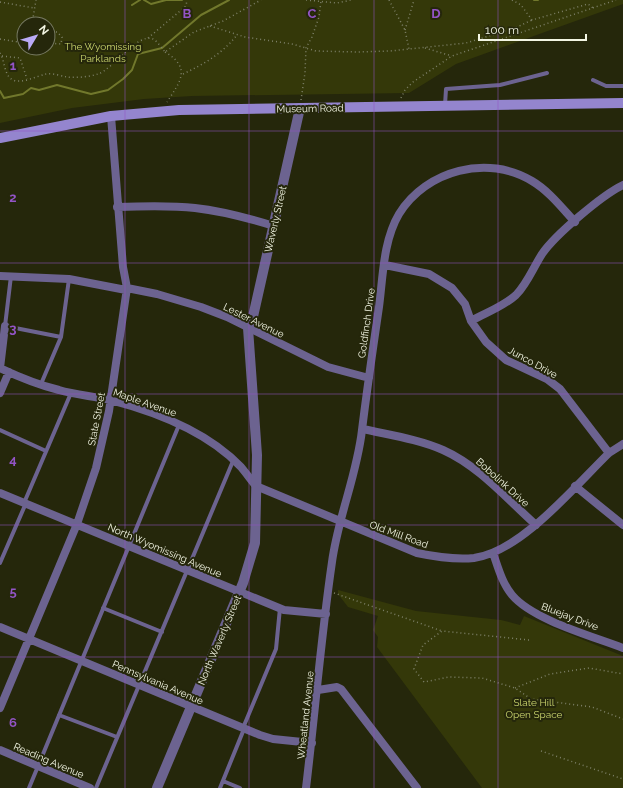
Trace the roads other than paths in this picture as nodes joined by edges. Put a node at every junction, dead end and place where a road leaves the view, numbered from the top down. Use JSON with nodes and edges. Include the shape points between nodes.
{"nodes":[{"id":1,"x":547,"y":72,"type":"dead end"},
{"id":2,"x":593,"y":80,"type":"dead end"},
{"id":3,"x":623,"y":86,"type":"edge"},
{"id":4,"x":623,"y":103,"type":"edge"},
{"id":5,"x":445,"y":106,"type":"junction"},
{"id":6,"x":300,"y":108,"type":"junction"},
{"id":7,"x":111,"y":116,"type":"junction"},
{"id":8,"x":0,"y":138,"type":"edge"},
{"id":9,"x":623,"y":185,"type":"edge"},
{"id":10,"x":117,"y":207,"type":"junction"},
{"id":11,"x":575,"y":222,"type":"junction"},
{"id":12,"x":274,"y":226,"type":"junction"},
{"id":13,"x":384,"y":265,"type":"junction"},
{"id":14,"x":0,"y":276,"type":"edge"},
{"id":15,"x":11,"y":276,"type":"junction"},
{"id":16,"x":69,"y":279,"type":"junction"},
{"id":17,"x":126,"y":289,"type":"junction"},
{"id":18,"x":471,"y":321,"type":"junction"},
{"id":19,"x":5,"y":326,"type":"junction"},
{"id":20,"x":249,"y":329,"type":"junction"},
{"id":21,"x":61,"y":337,"type":"junction"},
{"id":22,"x":9,"y":372,"type":"junction"},
{"id":23,"x":369,"y":378,"type":"junction"},
{"id":24,"x":41,"y":385,"type":"junction"},
{"id":25,"x":0,"y":393,"type":"edge"},
{"id":26,"x":71,"y":393,"type":"junction"},
{"id":27,"x":110,"y":400,"type":"junction"},
{"id":28,"x":179,"y":425,"type":"junction"},
{"id":29,"x":362,"y":428,"type":"junction"},
{"id":30,"x":0,"y":430,"type":"edge"},
{"id":31,"x":623,"y":444,"type":"edge"},
{"id":32,"x":46,"y":450,"type":"junction"},
{"id":33,"x":609,"y":453,"type":"junction"},
{"id":34,"x":233,"y":461,"type":"junction"},
{"id":35,"x":256,"y":486,"type":"junction"},
{"id":36,"x":575,"y":486,"type":"junction"},
{"id":37,"x":0,"y":493,"type":"edge"},
{"id":38,"x":25,"y":503,"type":"junction"},
{"id":39,"x":340,"y":522,"type":"junction"},
{"id":40,"x":76,"y":524,"type":"junction"},
{"id":41,"x":623,"y":524,"type":"edge"},
{"id":42,"x":536,"y":525,"type":"junction"},
{"id":43,"x":129,"y":546,"type":"junction"},
{"id":44,"x":493,"y":553,"type":"junction"},
{"id":45,"x":0,"y":563,"type":"edge"},
{"id":46,"x":188,"y":570,"type":"junction"},
{"id":47,"x":239,"y":592,"type":"junction"},
{"id":48,"x":103,"y":608,"type":"junction"},
{"id":49,"x":280,"y":608,"type":"junction"},
{"id":50,"x":326,"y":614,"type":"junction"},
{"id":51,"x":0,"y":627,"type":"edge"},
{"id":52,"x":162,"y":632,"type":"junction"},
{"id":53,"x":29,"y":639,"type":"junction"},
{"id":54,"x":323,"y":645,"type":"joint"},
{"id":55,"x":623,"y":648,"type":"edge"},
{"id":56,"x":82,"y":661,"type":"junction"},
{"id":57,"x":141,"y":685,"type":"junction"},
{"id":58,"x":318,"y":690,"type":"junction"},
{"id":59,"x":191,"y":706,"type":"junction"},
{"id":60,"x":0,"y":708,"type":"edge"},
{"id":61,"x":59,"y":714,"type":"junction"},
{"id":62,"x":244,"y":728,"type":"junction"},
{"id":63,"x":117,"y":737,"type":"junction"},
{"id":64,"x":312,"y":743,"type":"junction"},
{"id":65,"x":0,"y":750,"type":"edge"},
{"id":66,"x":37,"y":766,"type":"junction"},
{"id":67,"x":223,"y":781,"type":"junction"},
{"id":68,"x":29,"y":788,"type":"edge"},
{"id":69,"x":90,"y":788,"type":"edge"},
{"id":70,"x":96,"y":788,"type":"edge"},
{"id":71,"x":157,"y":788,"type":"edge"},
{"id":72,"x":220,"y":788,"type":"edge"},
{"id":73,"x":240,"y":788,"type":"edge"},
{"id":74,"x":306,"y":788,"type":"edge"},
{"id":75,"x":416,"y":788,"type":"edge"}],
"edges":[{"from":1,"to":5,"type":"lane","via":[[500,85],[446,90]]},
{"from":2,"to":3,"type":"lane","via":[[606,86]]},
{"from":4,"to":5,"type":"main road","name":"Museum Road"},
{"from":5,"to":6,"type":"main road","name":"Museum Road"},
{"from":6,"to":7,"type":"main road","name":"Museum Road","via":[[160,111]]},
{"from":6,"to":12,"type":"street","name":"Waverly Street"},
{"from":7,"to":8,"type":"main road","name":"Museum Road"},
{"from":7,"to":10,"type":"street","name":"State Street"},
{"from":9,"to":11,"type":"street"},
{"from":10,"to":12,"type":"street","via":[[195,208]]},
{"from":10,"to":17,"type":"street","name":"State Street"},
{"from":11,"to":13,"type":"street","name":"Goldfinch Drive","via":[[544,189],[523,176],[500,169],[460,170],[434,180],[408,202],[391,232]]},
{"from":11,"to":18,"type":"street","via":[[548,247],[516,295]]},
{"from":12,"to":20,"type":"street","name":"Waverly Street"},
{"from":13,"to":18,"type":"street","name":"Junco Drive","via":[[429,274],[444,282],[465,304]]},
{"from":13,"to":23,"type":"street","name":"Goldfinch Drive"},
{"from":14,"to":15,"type":"street","name":"Lester Avenue"},
{"from":15,"to":16,"type":"street","name":"Lester Avenue"},
{"from":15,"to":19,"type":"lane"},
{"from":16,"to":17,"type":"street","name":"Lester Avenue"},
{"from":16,"to":21,"type":"lane"},
{"from":17,"to":20,"type":"street","name":"Lester Avenue","via":[[168,297],[201,307]]},
{"from":17,"to":27,"type":"street","name":"State Street"},
{"from":18,"to":33,"type":"street","name":"Junco Drive","via":[[486,342],[499,354],[547,379],[560,390]]},
{"from":19,"to":21,"type":"lane"},
{"from":19,"to":22,"type":"street","via":[[0,368]]},
{"from":20,"to":23,"type":"street","name":"Lester Avenue","via":[[328,367]]},
{"from":20,"to":35,"type":"street","name":"Waverly Street","via":[[257,455]]},
{"from":21,"to":24,"type":"lane"},
{"from":22,"to":24,"type":"street","name":"Maple Avenue"},
{"from":22,"to":25,"type":"street"},
{"from":23,"to":29,"type":"street","name":"Goldfinch Drive"},
{"from":24,"to":26,"type":"street","name":"Maple Avenue"},
{"from":26,"to":27,"type":"street","name":"Maple Avenue"},
{"from":26,"to":32,"type":"lane"},
{"from":27,"to":28,"type":"street","name":"Maple Avenue"},
{"from":27,"to":40,"type":"street","name":"State Street","via":[[96,468]]},
{"from":28,"to":34,"type":"street","name":"Maple Avenue","via":[[211,443]]},
{"from":28,"to":43,"type":"lane"},
{"from":29,"to":39,"type":"street","name":"Goldfinch Drive","via":[[354,474]]},
{"from":29,"to":42,"type":"street","name":"Bobolink Drive","via":[[425,444],[452,455],[483,476]]},
{"from":30,"to":32,"type":"lane"},
{"from":31,"to":33,"type":"street","name":"Old Mill Road"},
{"from":32,"to":38,"type":"lane"},
{"from":33,"to":36,"type":"street","name":"Old Mill Road"},
{"from":34,"to":35,"type":"street","name":"Maple Avenue"},
{"from":34,"to":46,"type":"lane"},
{"from":35,"to":39,"type":"street","name":"Old Mill Road"},
{"from":35,"to":47,"type":"street","name":"North Waverly Street","via":[[255,543]]},
{"from":36,"to":41,"type":"street"},
{"from":36,"to":42,"type":"street","name":"Old Mill Road"},
{"from":37,"to":38,"type":"street","name":"North Wyomissing Avenue"},
{"from":38,"to":40,"type":"street","name":"North Wyomissing Avenue"},
{"from":38,"to":45,"type":"lane"},
{"from":39,"to":44,"type":"street","name":"Old Mill Road","via":[[417,553],[441,558],[475,558]]},
{"from":39,"to":50,"type":"street","name":"Goldfinch Drive","via":[[332,560]]},
{"from":40,"to":43,"type":"street","name":"North Wyomissing Avenue"},
{"from":40,"to":53,"type":"street","name":"State Street"},
{"from":42,"to":44,"type":"street","name":"Old Mill Road"},
{"from":43,"to":46,"type":"street","name":"North Wyomissing Avenue"},
{"from":43,"to":48,"type":"lane"},
{"from":44,"to":55,"type":"street","name":"Bluejay Drive","via":[[508,589],[526,608]]},
{"from":46,"to":47,"type":"street","name":"North Wyomissing Avenue"},
{"from":46,"to":52,"type":"lane"},
{"from":47,"to":49,"type":"street","name":"North Wyomissing Avenue"},
{"from":47,"to":59,"type":"street","name":"North Waverly Street"},
{"from":48,"to":52,"type":"lane"},
{"from":48,"to":56,"type":"lane"},
{"from":49,"to":50,"type":"street","name":"North Wyomissing Avenue"},
{"from":49,"to":62,"type":"lane","via":[[276,649]]},
{"from":50,"to":54,"type":"street","name":"Goldfinch Drive"},
{"from":51,"to":53,"type":"street","name":"Pennsylvania Avenue"},
{"from":52,"to":57,"type":"lane"},
{"from":53,"to":56,"type":"street","name":"Pennsylvania Avenue"},
{"from":53,"to":60,"type":"street","name":"State Street"},
{"from":54,"to":58,"type":"street","name":"Wheatland Avenue"},
{"from":56,"to":57,"type":"street","name":"Pennsylvania Avenue"},
{"from":56,"to":61,"type":"lane"},
{"from":57,"to":59,"type":"street","name":"Pennsylvania Avenue"},
{"from":57,"to":63,"type":"lane"},
{"from":58,"to":64,"type":"street","name":"Wheatland Avenue"},
{"from":58,"to":75,"type":"street","via":[[337,687],[341,689]]},
{"from":59,"to":62,"type":"street","name":"Pennsylvania Avenue"},
{"from":59,"to":71,"type":"street","name":"North Waverly Street"},
{"from":61,"to":63,"type":"lane"},
{"from":61,"to":66,"type":"lane"},
{"from":62,"to":64,"type":"street","name":"Pennsylvania Avenue","via":[[273,739]]},
{"from":62,"to":67,"type":"lane"},
{"from":63,"to":70,"type":"lane"},
{"from":64,"to":74,"type":"street","name":"Wheatland Avenue"},
{"from":65,"to":66,"type":"street","name":"Reading Avenue"},
{"from":66,"to":68,"type":"lane"},
{"from":66,"to":69,"type":"street","name":"Reading Avenue"},
{"from":67,"to":72,"type":"lane"},
{"from":67,"to":73,"type":"lane"}]}
